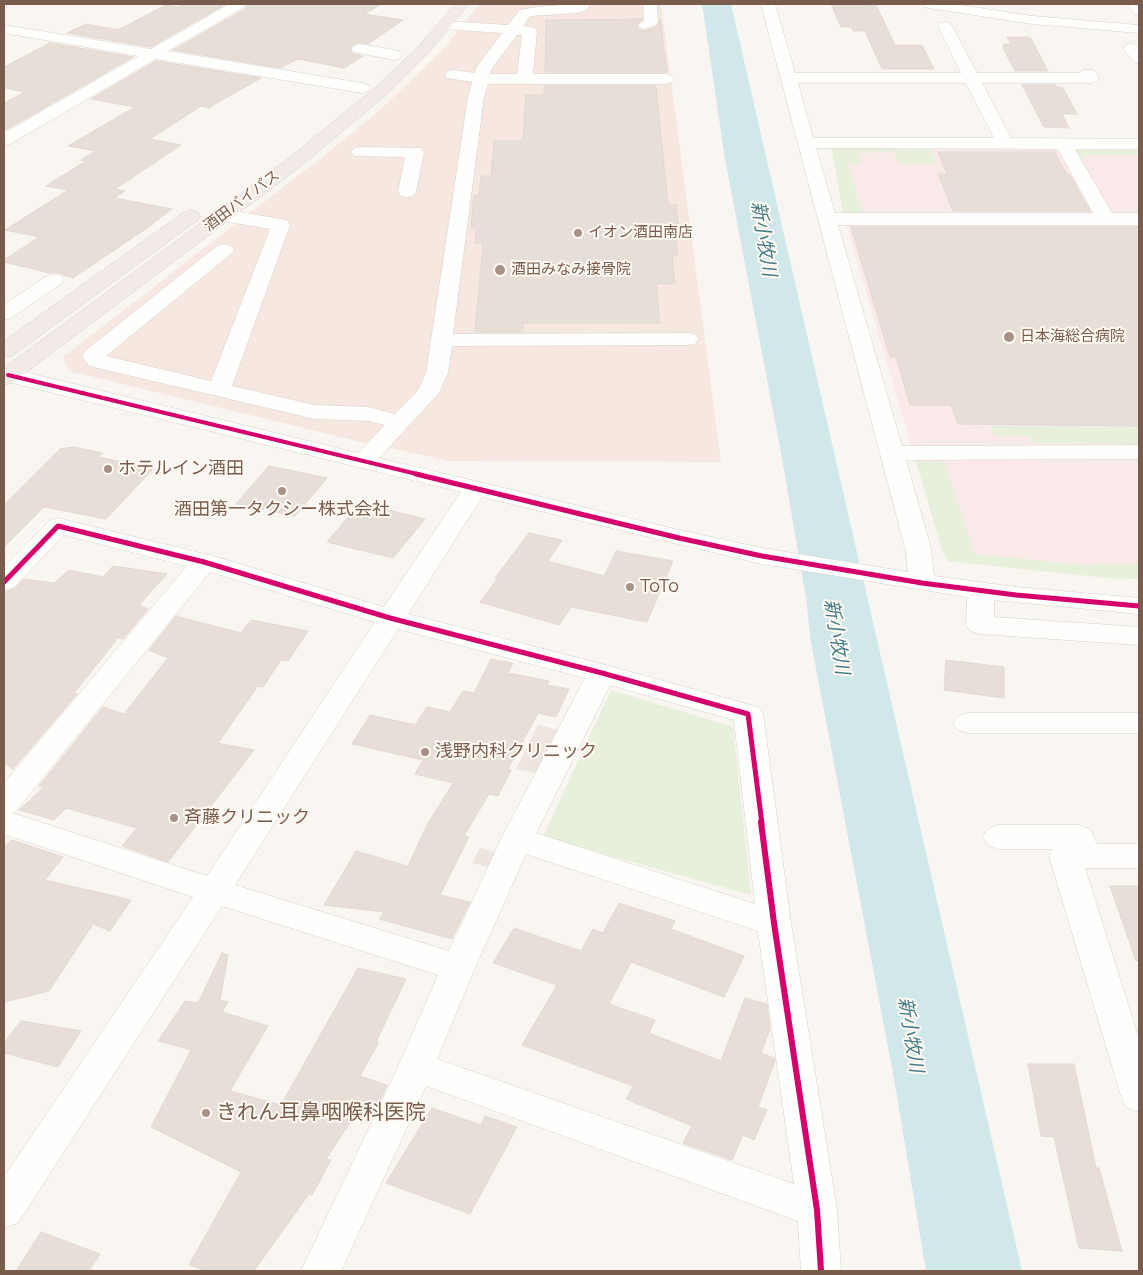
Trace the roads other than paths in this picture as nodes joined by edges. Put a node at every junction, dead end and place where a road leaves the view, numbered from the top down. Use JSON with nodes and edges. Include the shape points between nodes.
{"nodes":[{"id":1,"x":239,"y":4,"type":"edge"},
{"id":2,"x":440,"y":4,"type":"edge"},
{"id":3,"x":462,"y":4,"type":"edge"},
{"id":4,"x":582,"y":4,"type":"edge"},
{"id":5,"x":650,"y":4,"type":"edge"},
{"id":6,"x":768,"y":4,"type":"edge"},
{"id":7,"x":928,"y":4,"type":"edge"},
{"id":8,"x":1136,"y":4,"type":"edge"},
{"id":9,"x":1139,"y":11,"type":"edge"},
{"id":10,"x":222,"y":14,"type":"junction"},
{"id":11,"x":248,"y":18,"type":"dead end"},
{"id":12,"x":445,"y":25,"type":"junction"},
{"id":13,"x":645,"y":25,"type":"dead end"},
{"id":14,"x":945,"y":26,"type":"dead end"},
{"id":15,"x":4,"y":29,"type":"edge"},
{"id":16,"x":1139,"y":29,"type":"edge"},
{"id":17,"x":512,"y":30,"type":"junction"},
{"id":18,"x":359,"y":49,"type":"dead end"},
{"id":19,"x":152,"y":54,"type":"junction"},
{"id":20,"x":395,"y":55,"type":"junction"},
{"id":21,"x":1088,"y":73,"type":"dead end"},
{"id":22,"x":453,"y":75,"type":"dead end"},
{"id":23,"x":525,"y":78,"type":"junction"},
{"id":24,"x":788,"y":78,"type":"junction"},
{"id":25,"x":971,"y":78,"type":"junction"},
{"id":26,"x":481,"y":79,"type":"junction"},
{"id":27,"x":666,"y":79,"type":"dead end"},
{"id":28,"x":362,"y":88,"type":"junction"},
{"id":29,"x":4,"y":140,"type":"edge"},
{"id":30,"x":291,"y":143,"type":"dead end"},
{"id":31,"x":806,"y":143,"type":"junction"},
{"id":32,"x":1004,"y":143,"type":"junction"},
{"id":33,"x":1063,"y":143,"type":"junction"},
{"id":34,"x":1139,"y":144,"type":"edge"},
{"id":35,"x":360,"y":152,"type":"dead end"},
{"id":36,"x":275,"y":155,"type":"dead end"},
{"id":37,"x":252,"y":173,"type":"dead end"},
{"id":38,"x":407,"y":192,"type":"dead end"},
{"id":39,"x":204,"y":207,"type":"dead end"},
{"id":40,"x":223,"y":215,"type":"junction"},
{"id":41,"x":827,"y":219,"type":"junction"},
{"id":42,"x":1106,"y":219,"type":"junction"},
{"id":43,"x":1139,"y":219,"type":"edge"},
{"id":44,"x":224,"y":250,"type":"dead end"},
{"id":45,"x":86,"y":292,"type":"junction"},
{"id":46,"x":7,"y":312,"type":"edge"},
{"id":47,"x":47,"y":319,"type":"junction"},
{"id":48,"x":687,"y":339,"type":"dead end"},
{"id":49,"x":442,"y":340,"type":"junction"},
{"id":50,"x":4,"y":351,"type":"edge"},
{"id":51,"x":6,"y":376,"type":"edge"},
{"id":52,"x":219,"y":390,"type":"junction"},
{"id":53,"x":401,"y":422,"type":"junction"},
{"id":54,"x":1139,"y":452,"type":"edge"},
{"id":55,"x":892,"y":453,"type":"junction"},
{"id":56,"x":363,"y":461,"type":"junction"},
{"id":57,"x":474,"y":488,"type":"junction"},
{"id":58,"x":204,"y":562,"type":"junction"},
{"id":59,"x":4,"y":582,"type":"edge"},
{"id":60,"x":922,"y":583,"type":"junction"},
{"id":61,"x":981,"y":590,"type":"junction"},
{"id":62,"x":1139,"y":606,"type":"edge"},
{"id":63,"x":390,"y":618,"type":"junction"},
{"id":64,"x":1139,"y":636,"type":"edge"},
{"id":65,"x":602,"y":673,"type":"junction"},
{"id":66,"x":968,"y":723,"type":"dead end"},
{"id":67,"x":1139,"y":723,"type":"edge"},
{"id":68,"x":4,"y":804,"type":"edge"},
{"id":69,"x":4,"y":822,"type":"edge"},
{"id":70,"x":998,"y":837,"type":"dead end"},
{"id":71,"x":518,"y":840,"type":"junction"},
{"id":72,"x":1085,"y":856,"type":"junction"},
{"id":73,"x":1139,"y":856,"type":"edge"},
{"id":74,"x":214,"y":891,"type":"junction"},
{"id":75,"x":774,"y":923,"type":"junction"},
{"id":76,"x":458,"y":968,"type":"junction"},
{"id":77,"x":416,"y":1067,"type":"junction"},
{"id":78,"x":1139,"y":1096,"type":"edge"},
{"id":79,"x":4,"y":1210,"type":"edge"},
{"id":80,"x":817,"y":1210,"type":"junction"},
{"id":81,"x":321,"y":1271,"type":"edge"},
{"id":82,"x":821,"y":1271,"type":"edge"}],
"edges":[{"from":1,"to":10,"type":"street"},
{"from":2,"to":20,"type":"highway"},
{"from":3,"to":12,"type":"highway","name":"酒田バイパス"},
{"from":4,"to":17,"type":"street","via":[[577,9],[525,13]]},
{"from":5,"to":13,"type":"street","via":[[651,22]]},
{"from":6,"to":24,"type":"street"},
{"from":7,"to":16,"type":"street","via":[[1032,20]]},
{"from":8,"to":9,"type":"street"},
{"from":10,"to":11,"type":"street"},
{"from":10,"to":19,"type":"street"},
{"from":12,"to":17,"type":"street"},
{"from":12,"to":40,"type":"highway","name":"酒田バイパス","via":[[382,90],[295,162]]},
{"from":14,"to":25,"type":"street"},
{"from":15,"to":19,"type":"street"},
{"from":17,"to":23,"type":"street","via":[[530,31]]},
{"from":17,"to":26,"type":"street","via":[[484,68]]},
{"from":18,"to":20,"type":"street"},
{"from":19,"to":28,"type":"street"},
{"from":19,"to":29,"type":"street"},
{"from":20,"to":28,"type":"highway"},
{"from":21,"to":25,"type":"street","via":[[1091,78]]},
{"from":22,"to":26,"type":"street"},
{"from":23,"to":26,"type":"street"},
{"from":23,"to":27,"type":"street"},
{"from":24,"to":25,"type":"street"},
{"from":24,"to":31,"type":"street"},
{"from":25,"to":32,"type":"street"},
{"from":26,"to":49,"type":"street"},
{"from":28,"to":30,"type":"highway"},
{"from":31,"to":32,"type":"street"},
{"from":31,"to":41,"type":"street"},
{"from":32,"to":33,"type":"street"},
{"from":33,"to":34,"type":"street"},
{"from":33,"to":42,"type":"street"},
{"from":35,"to":38,"type":"street","via":[[415,152]]},
{"from":36,"to":37,"type":"highway","name":"酒田バイパス"},
{"from":39,"to":45,"type":"highway","name":"酒田バイパス"},
{"from":40,"to":51,"type":"highway","name":"酒田バイパス"},
{"from":40,"to":52,"type":"street","via":[[281,225]]},
{"from":41,"to":42,"type":"street"},
{"from":41,"to":55,"type":"street"},
{"from":42,"to":43,"type":"street"},
{"from":44,"to":52,"type":"street","via":[[93,356],[97,361]]},
{"from":45,"to":46,"type":"street","via":[[52,282]]},
{"from":45,"to":47,"type":"highway","name":"酒田バイパス"},
{"from":46,"to":47,"type":"street"},
{"from":47,"to":50,"type":"highway","name":"酒田バイパス"},
{"from":48,"to":49,"type":"street"},
{"from":49,"to":53,"type":"street","via":[[433,384]]},
{"from":51,"to":56,"type":"street"},
{"from":52,"to":53,"type":"street","via":[[315,412],[368,414]]},
{"from":53,"to":56,"type":"street"},
{"from":54,"to":55,"type":"street"},
{"from":55,"to":60,"type":"street","via":[[918,548]]},
{"from":56,"to":57,"type":"street"},
{"from":57,"to":60,"type":"street","via":[[762,556]]},
{"from":57,"to":63,"type":"street"},
{"from":58,"to":59,"type":"street","via":[[58,526]]},
{"from":58,"to":63,"type":"street"},
{"from":58,"to":68,"type":"street"},
{"from":60,"to":61,"type":"street"},
{"from":61,"to":62,"type":"street"},
{"from":61,"to":64,"type":"street","via":[[980,625]]},
{"from":63,"to":65,"type":"street"},
{"from":63,"to":74,"type":"street"},
{"from":65,"to":71,"type":"street"},
{"from":65,"to":75,"type":"street","via":[[748,714]]},
{"from":66,"to":67,"type":"street"},
{"from":69,"to":74,"type":"street"},
{"from":70,"to":72,"type":"street","via":[[1079,837]]},
{"from":71,"to":75,"type":"street"},
{"from":71,"to":76,"type":"street"},
{"from":72,"to":73,"type":"street"},
{"from":72,"to":78,"type":"street","via":[[1065,856]]},
{"from":74,"to":76,"type":"street"},
{"from":74,"to":79,"type":"street"},
{"from":75,"to":80,"type":"street"},
{"from":76,"to":77,"type":"street"},
{"from":77,"to":80,"type":"street"},
{"from":77,"to":81,"type":"street"},
{"from":80,"to":82,"type":"street"}]}
